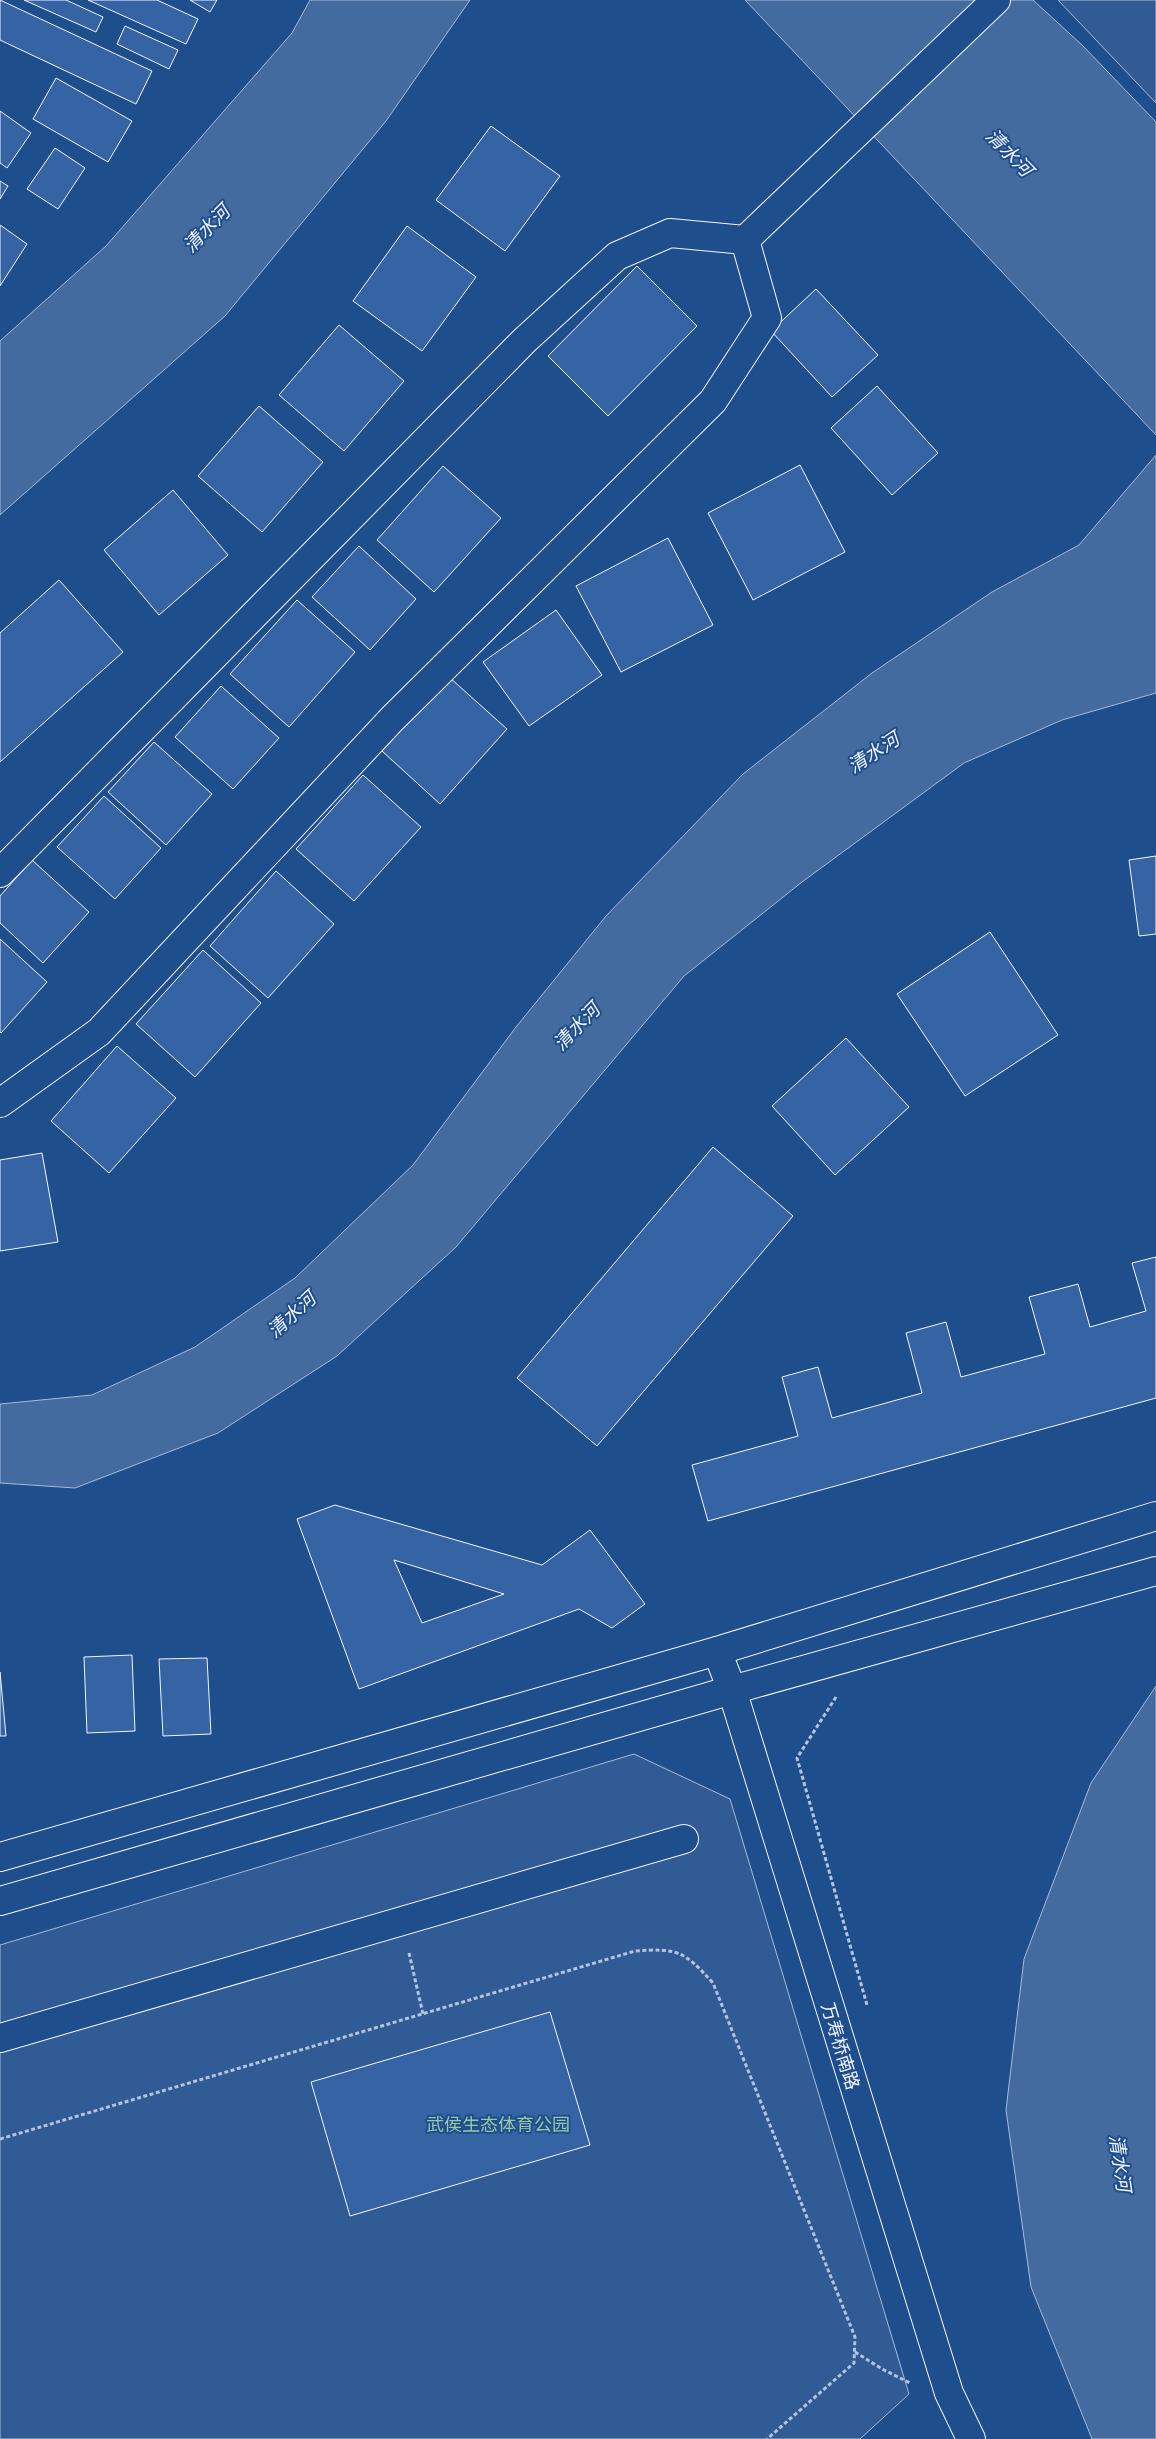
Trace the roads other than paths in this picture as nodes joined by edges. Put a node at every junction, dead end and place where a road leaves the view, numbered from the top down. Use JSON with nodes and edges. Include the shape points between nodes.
{"nodes":[{"id":1,"x":996,"y":0,"type":"edge"},
{"id":2,"x":745,"y":240,"type":"junction"},
{"id":3,"x":0,"y":874,"type":"edge"},
{"id":4,"x":0,"y":1102,"type":"edge"},
{"id":5,"x":1156,"y":1516,"type":"edge"},
{"id":6,"x":1156,"y":1571,"type":"edge"},
{"id":7,"x":717,"y":1651,"type":"junction"},
{"id":8,"x":732,"y":1690,"type":"junction"},
{"id":9,"x":684,"y":1839,"type":"dead end"},
{"id":10,"x":0,"y":1856,"type":"edge"},
{"id":11,"x":0,"y":1902,"type":"edge"},
{"id":12,"x":0,"y":2038,"type":"edge"},
{"id":13,"x":971,"y":2439,"type":"edge"}],
"edges":[{"from":1,"to":2,"type":"street"},
{"from":2,"to":3,"type":"street","via":[[670,233],[617,256],[525,340]]},
{"from":2,"to":4,"type":"street","via":[[767,318],[713,402],[392,719],[99,1032]]},
{"from":5,"to":7,"type":"street"},
{"from":6,"to":8,"type":"street"},
{"from":7,"to":8,"type":"street","name":"万寿桥南路"},
{"from":7,"to":10,"type":"street"},
{"from":8,"to":11,"type":"street"},
{"from":8,"to":13,"type":"street","name":"万寿桥南路","via":[[949,2393]]},
{"from":9,"to":12,"type":"street"}]}
